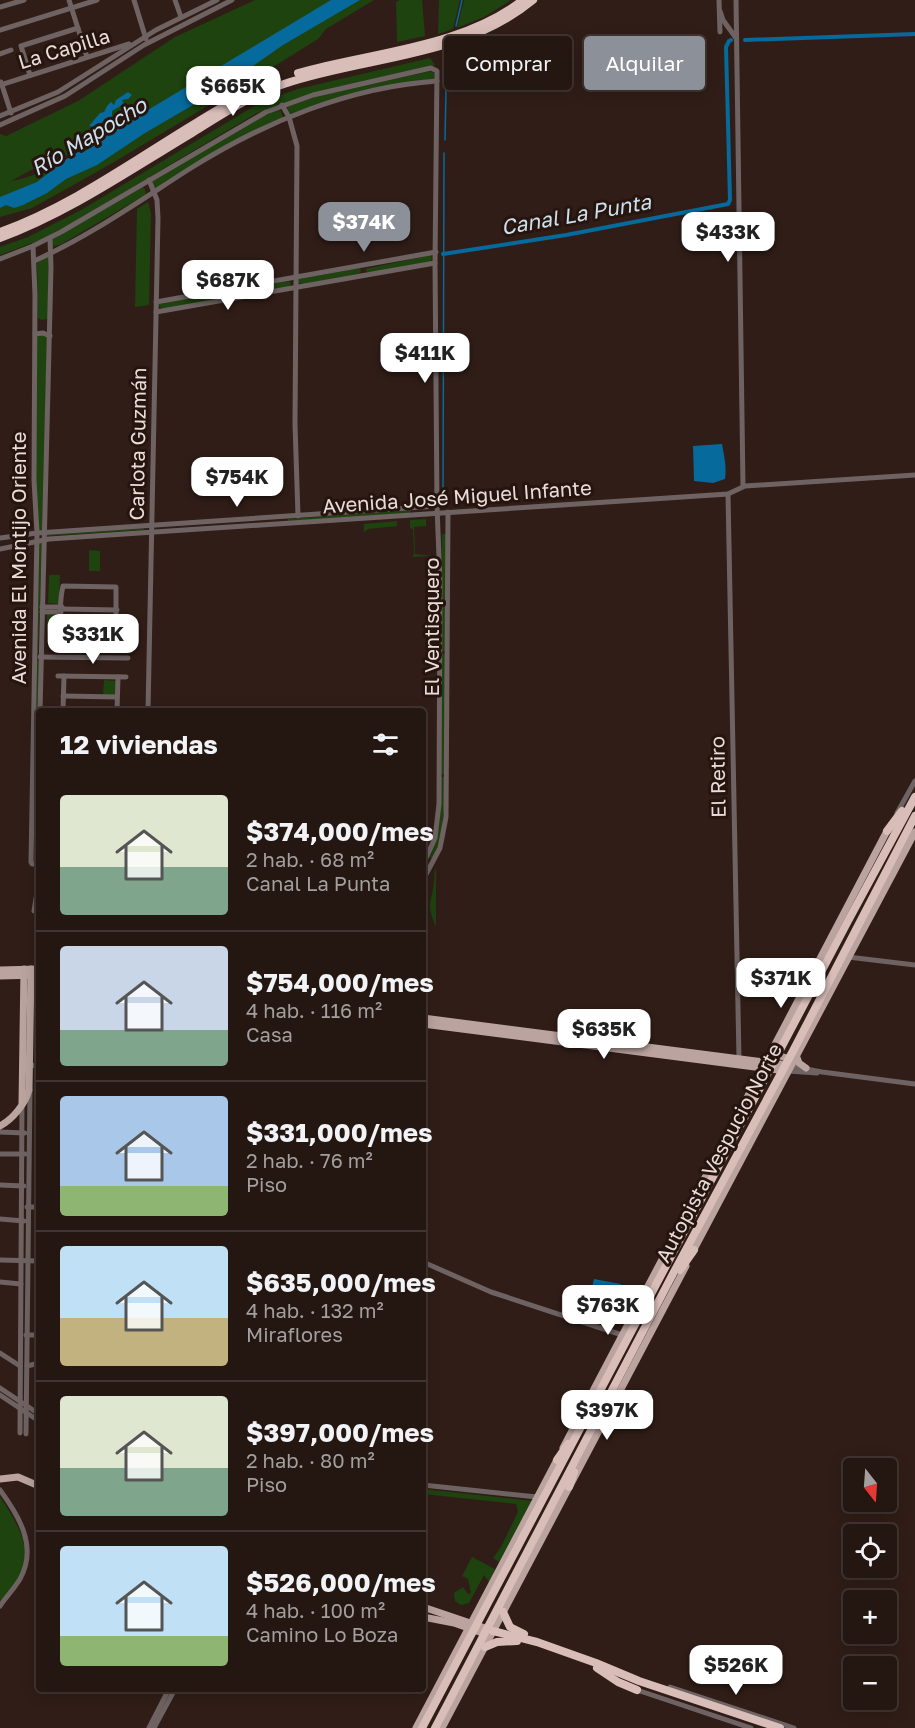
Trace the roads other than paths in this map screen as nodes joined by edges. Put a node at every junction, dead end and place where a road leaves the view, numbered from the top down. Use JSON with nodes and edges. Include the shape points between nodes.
{"nodes":[{"id":1,"x":24,"y":0,"type":"edge"},
{"id":2,"x":69,"y":0,"type":"edge"},
{"id":3,"x":97,"y":0,"type":"edge"},
{"id":4,"x":135,"y":0,"type":"edge"},
{"id":5,"x":175,"y":0,"type":"edge"},
{"id":6,"x":217,"y":0,"type":"edge"},
{"id":7,"x":230,"y":0,"type":"edge"},
{"id":8,"x":523,"y":0,"type":"edge"},
{"id":9,"x":533,"y":0,"type":"edge"},
{"id":10,"x":720,"y":0,"type":"edge"},
{"id":11,"x":736,"y":0,"type":"edge"},
{"id":12,"x":0,"y":7,"type":"edge"},
{"id":13,"x":71,"y":8,"type":"junction"},
{"id":14,"x":720,"y":11,"type":"junction"},
{"id":15,"x":180,"y":17,"type":"junction"},
{"id":16,"x":78,"y":28,"type":"junction"},
{"id":17,"x":0,"y":30,"type":"edge"},
{"id":18,"x":720,"y":32,"type":"dead end"},
{"id":19,"x":146,"y":36,"type":"junction"},
{"id":20,"x":736,"y":39,"type":"junction"},
{"id":21,"x":136,"y":42,"type":"junction"},
{"id":22,"x":144,"y":45,"type":"junction"},
{"id":23,"x":11,"y":50,"type":"dead end"},
{"id":24,"x":0,"y":54,"type":"edge"},
{"id":25,"x":87,"y":57,"type":"junction"},
{"id":26,"x":30,"y":75,"type":"junction"},
{"id":27,"x":437,"y":81,"type":"junction"},
{"id":28,"x":0,"y":83,"type":"edge"},
{"id":29,"x":282,"y":105,"type":"junction"},
{"id":30,"x":11,"y":112,"type":"junction"},
{"id":31,"x":1,"y":114,"type":"edge"},
{"id":32,"x":288,"y":117,"type":"junction"},
{"id":33,"x":11,"y":121,"type":"junction"},
{"id":34,"x":0,"y":125,"type":"edge"},
{"id":35,"x":149,"y":180,"type":"junction"},
{"id":36,"x":154,"y":192,"type":"junction"},
{"id":37,"x":0,"y":232,"type":"edge"},
{"id":38,"x":0,"y":238,"type":"edge"},
{"id":39,"x":50,"y":238,"type":"junction"},
{"id":40,"x":33,"y":246,"type":"junction"},
{"id":41,"x":436,"y":252,"type":"junction"},
{"id":42,"x":51,"y":253,"type":"junction"},
{"id":43,"x":0,"y":259,"type":"edge"},
{"id":44,"x":34,"y":261,"type":"junction"},
{"id":45,"x":435,"y":263,"type":"junction"},
{"id":46,"x":364,"y":265,"type":"junction"},
{"id":47,"x":365,"y":275,"type":"junction"},
{"id":48,"x":296,"y":276,"type":"junction"},
{"id":49,"x":296,"y":287,"type":"junction"},
{"id":50,"x":222,"y":290,"type":"junction"},
{"id":51,"x":224,"y":300,"type":"junction"},
{"id":52,"x":156,"y":302,"type":"junction"},
{"id":53,"x":156,"y":312,"type":"junction"},
{"id":54,"x":50,"y":319,"type":"junction"},
{"id":55,"x":40,"y":322,"type":"junction"},
{"id":56,"x":34,"y":334,"type":"junction"},
{"id":57,"x":50,"y":336,"type":"junction"},
{"id":58,"x":915,"y":475,"type":"edge"},
{"id":59,"x":743,"y":486,"type":"junction"},
{"id":60,"x":728,"y":494,"type":"junction"},
{"id":61,"x":437,"y":506,"type":"junction"},
{"id":62,"x":412,"y":508,"type":"junction"},
{"id":63,"x":438,"y":513,"type":"junction"},
{"id":64,"x":448,"y":513,"type":"junction"},
{"id":65,"x":412,"y":515,"type":"junction"},
{"id":66,"x":298,"y":516,"type":"junction"},
{"id":67,"x":214,"y":524,"type":"junction"},
{"id":68,"x":152,"y":528,"type":"junction"},
{"id":69,"x":439,"y":531,"type":"junction"},
{"id":70,"x":448,"y":531,"type":"junction"},
{"id":71,"x":40,"y":536,"type":"junction"},
{"id":72,"x":2,"y":538,"type":"edge"},
{"id":73,"x":3,"y":548,"type":"edge"},
{"id":74,"x":42,"y":610,"type":"junction"},
{"id":75,"x":62,"y":610,"type":"junction"},
{"id":76,"x":117,"y":610,"type":"junction"},
{"id":77,"x":116,"y":634,"type":"junction"},
{"id":78,"x":127,"y":635,"type":"dead end"},
{"id":79,"x":440,"y":652,"type":"junction"},
{"id":80,"x":448,"y":652,"type":"junction"},
{"id":81,"x":38,"y":657,"type":"junction"},
{"id":82,"x":128,"y":658,"type":"dead end"},
{"id":83,"x":118,"y":677,"type":"junction"},
{"id":84,"x":126,"y":677,"type":"dead end"},
{"id":85,"x":63,"y":696,"type":"junction"},
{"id":86,"x":117,"y":698,"type":"junction"},
{"id":87,"x":38,"y":708,"type":"edge"},
{"id":88,"x":40,"y":708,"type":"edge"},
{"id":89,"x":63,"y":708,"type":"edge"},
{"id":90,"x":117,"y":708,"type":"edge"},
{"id":91,"x":148,"y":708,"type":"edge"},
{"id":92,"x":440,"y":776,"type":"junction"},
{"id":93,"x":447,"y":776,"type":"junction"},
{"id":94,"x":915,"y":781,"type":"edge"},
{"id":95,"x":36,"y":790,"type":"edge"},
{"id":96,"x":915,"y":795,"type":"edge"},
{"id":97,"x":915,"y":816,"type":"edge"},
{"id":98,"x":887,"y":831,"type":"junction"},
{"id":99,"x":915,"y":832,"type":"edge"},
{"id":100,"x":426,"y":858,"type":"edge"},
{"id":101,"x":36,"y":863,"type":"edge"},
{"id":102,"x":426,"y":875,"type":"edge"},
{"id":103,"x":36,"y":898,"type":"edge"},
{"id":104,"x":34,"y":911,"type":"dead end"},
{"id":105,"x":848,"y":957,"type":"junction"},
{"id":106,"x":915,"y":965,"type":"edge"},
{"id":107,"x":0,"y":970,"type":"edge"},
{"id":108,"x":31,"y":972,"type":"edge"},
{"id":109,"x":0,"y":976,"type":"edge"},
{"id":110,"x":35,"y":999,"type":"edge"},
{"id":111,"x":426,"y":1018,"type":"edge"},
{"id":112,"x":31,"y":1022,"type":"junction"},
{"id":113,"x":36,"y":1023,"type":"edge"},
{"id":114,"x":426,"y":1024,"type":"edge"},
{"id":115,"x":30,"y":1043,"type":"junction"},
{"id":116,"x":36,"y":1044,"type":"edge"},
{"id":117,"x":776,"y":1052,"type":"junction"},
{"id":118,"x":794,"y":1053,"type":"junction"},
{"id":119,"x":739,"y":1059,"type":"junction"},
{"id":120,"x":752,"y":1064,"type":"junction"},
{"id":121,"x":30,"y":1065,"type":"junction"},
{"id":122,"x":36,"y":1066,"type":"edge"},
{"id":123,"x":765,"y":1066,"type":"junction"},
{"id":124,"x":789,"y":1068,"type":"junction"},
{"id":125,"x":806,"y":1068,"type":"junction"},
{"id":126,"x":822,"y":1072,"type":"junction"},
{"id":127,"x":760,"y":1082,"type":"junction"},
{"id":128,"x":779,"y":1084,"type":"junction"},
{"id":129,"x":915,"y":1084,"type":"edge"},
{"id":130,"x":30,"y":1087,"type":"junction"},
{"id":131,"x":22,"y":1103,"type":"junction"},
{"id":132,"x":0,"y":1126,"type":"edge"},
{"id":133,"x":0,"y":1132,"type":"edge"},
{"id":134,"x":26,"y":1133,"type":"junction"},
{"id":135,"x":0,"y":1154,"type":"edge"},
{"id":136,"x":26,"y":1154,"type":"junction"},
{"id":137,"x":0,"y":1185,"type":"edge"},
{"id":138,"x":26,"y":1186,"type":"junction"},
{"id":139,"x":25,"y":1205,"type":"junction"},
{"id":140,"x":36,"y":1205,"type":"edge"},
{"id":141,"x":0,"y":1219,"type":"edge"},
{"id":142,"x":25,"y":1221,"type":"junction"},
{"id":143,"x":682,"y":1224,"type":"junction"},
{"id":144,"x":694,"y":1250,"type":"junction"},
{"id":145,"x":0,"y":1260,"type":"edge"},
{"id":146,"x":21,"y":1261,"type":"junction"},
{"id":147,"x":28,"y":1261,"type":"junction"},
{"id":148,"x":36,"y":1261,"type":"edge"},
{"id":149,"x":426,"y":1263,"type":"edge"},
{"id":150,"x":0,"y":1282,"type":"edge"},
{"id":151,"x":21,"y":1284,"type":"junction"},
{"id":152,"x":661,"y":1287,"type":"junction"},
{"id":153,"x":20,"y":1335,"type":"junction"},
{"id":154,"x":27,"y":1335,"type":"junction"},
{"id":155,"x":36,"y":1335,"type":"edge"},
{"id":156,"x":622,"y":1335,"type":"junction"},
{"id":157,"x":0,"y":1353,"type":"edge"},
{"id":158,"x":36,"y":1364,"type":"edge"},
{"id":159,"x":20,"y":1366,"type":"junction"},
{"id":160,"x":27,"y":1366,"type":"junction"},
{"id":161,"x":0,"y":1388,"type":"edge"},
{"id":162,"x":0,"y":1395,"type":"edge"},
{"id":163,"x":20,"y":1401,"type":"junction"},
{"id":164,"x":26,"y":1405,"type":"junction"},
{"id":165,"x":20,"y":1408,"type":"junction"},
{"id":166,"x":36,"y":1412,"type":"edge"},
{"id":167,"x":26,"y":1413,"type":"junction"},
{"id":168,"x":36,"y":1419,"type":"edge"},
{"id":169,"x":586,"y":1420,"type":"junction"},
{"id":170,"x":584,"y":1443,"type":"junction"},
{"id":171,"x":557,"y":1460,"type":"junction"},
{"id":172,"x":0,"y":1479,"type":"edge"},
{"id":173,"x":36,"y":1485,"type":"edge"},
{"id":174,"x":426,"y":1485,"type":"edge"},
{"id":175,"x":569,"y":1487,"type":"junction"},
{"id":176,"x":0,"y":1490,"type":"edge"},
{"id":177,"x":537,"y":1497,"type":"junction"},
{"id":178,"x":0,"y":1606,"type":"edge"},
{"id":179,"x":426,"y":1608,"type":"edge"},
{"id":180,"x":503,"y":1612,"type":"junction"},
{"id":181,"x":479,"y":1614,"type":"junction"},
{"id":182,"x":426,"y":1618,"type":"edge"},
{"id":183,"x":454,"y":1623,"type":"junction"},
{"id":184,"x":470,"y":1625,"type":"junction"},
{"id":185,"x":494,"y":1627,"type":"junction"},
{"id":186,"x":464,"y":1641,"type":"junction"},
{"id":187,"x":517,"y":1641,"type":"junction"},
{"id":188,"x":537,"y":1642,"type":"junction"},
{"id":189,"x":482,"y":1646,"type":"junction"},
{"id":190,"x":600,"y":1667,"type":"junction"},
{"id":191,"x":670,"y":1687,"type":"joint"},
{"id":192,"x":637,"y":1690,"type":"joint"},
{"id":193,"x":167,"y":1692,"type":"edge"},
{"id":194,"x":173,"y":1692,"type":"edge"},
{"id":195,"x":148,"y":1728,"type":"edge"},
{"id":196,"x":154,"y":1728,"type":"edge"},
{"id":197,"x":416,"y":1728,"type":"edge"},
{"id":198,"x":422,"y":1728,"type":"edge"},
{"id":199,"x":435,"y":1728,"type":"edge"},
{"id":200,"x":442,"y":1728,"type":"edge"},
{"id":201,"x":751,"y":1728,"type":"edge"},
{"id":202,"x":766,"y":1728,"type":"edge"},
{"id":203,"x":780,"y":1728,"type":"edge"},
{"id":204,"x":795,"y":1728,"type":"edge"}],
"edges":[{"from":1,"to":12,"type":"street"},
{"from":2,"to":13,"type":"street"},
{"from":3,"to":13,"type":"street"},
{"from":4,"to":19,"type":"street"},
{"from":5,"to":15,"type":"street"},
{"from":6,"to":15,"type":"street"},
{"from":7,"to":22,"type":"street"},
{"from":8,"to":37,"type":"highway","via":[[489,22],[460,34],[327,65],[265,85],[230,102],[69,200]]},
{"from":9,"to":38,"type":"highway","via":[[498,25],[459,41],[301,78],[265,91],[61,211]]},
{"from":10,"to":14,"type":"street"},
{"from":11,"to":20,"type":"street"},
{"from":13,"to":16,"type":"street"},
{"from":13,"to":17,"type":"street"},
{"from":14,"to":18,"type":"street"},
{"from":14,"to":20,"type":"street"},
{"from":15,"to":19,"type":"street"},
{"from":16,"to":25,"type":"street"},
{"from":16,"to":26,"type":"street","via":[[21,46]]},
{"from":19,"to":21,"type":"street"},
{"from":19,"to":22,"type":"street"},
{"from":20,"to":59,"type":"street"},
{"from":21,"to":25,"type":"street","name":"La Capilla"},
{"from":21,"to":30,"type":"street","via":[[69,86]]},
{"from":22,"to":33,"type":"street","via":[[74,91]]},
{"from":23,"to":24,"type":"street"},
{"from":25,"to":26,"type":"street","name":"La Capilla"},
{"from":26,"to":28,"type":"street","name":"La Capilla"},
{"from":27,"to":29,"type":"street","name":"El Ventisquero","via":[[436,70],[431,68]]},
{"from":27,"to":32,"type":"street","via":[[373,90]]},
{"from":27,"to":41,"type":"street","name":"El Ventisquero"},
{"from":28,"to":30,"type":"street"},
{"from":29,"to":32,"type":"street"},
{"from":29,"to":35,"type":"street"},
{"from":30,"to":31,"type":"street"},
{"from":30,"to":33,"type":"street"},
{"from":31,"to":33,"type":"street"},
{"from":32,"to":36,"type":"street","via":[[230,145]]},
{"from":32,"to":48,"type":"street","via":[[297,146]]},
{"from":33,"to":34,"type":"street"},
{"from":35,"to":36,"type":"street","name":"Carlota Guzmán"},
{"from":35,"to":39,"type":"street"},
{"from":36,"to":42,"type":"street"},
{"from":36,"to":52,"type":"street","name":"Carlota Guzmán","via":[[159,218]]},
{"from":39,"to":40,"type":"street"},
{"from":39,"to":42,"type":"street"},
{"from":40,"to":43,"type":"street"},
{"from":40,"to":44,"type":"street","name":"Avenida El Montijo Oriente"},
{"from":41,"to":45,"type":"street","name":"El Ventisquero"},
{"from":41,"to":46,"type":"street"},
{"from":42,"to":44,"type":"street"},
{"from":42,"to":54,"type":"street"},
{"from":44,"to":55,"type":"street","name":"Avenida El Montijo Oriente"},
{"from":45,"to":47,"type":"street"},
{"from":45,"to":61,"type":"street","name":"El Ventisquero"},
{"from":46,"to":47,"type":"street"},
{"from":46,"to":48,"type":"street"},
{"from":47,"to":49,"type":"street"},
{"from":48,"to":49,"type":"street"},
{"from":48,"to":50,"type":"street"},
{"from":49,"to":51,"type":"street"},
{"from":49,"to":66,"type":"street"},
{"from":50,"to":51,"type":"street"},
{"from":50,"to":52,"type":"street"},
{"from":51,"to":53,"type":"street"},
{"from":52,"to":53,"type":"street","name":"Carlota Guzmán"},
{"from":53,"to":68,"type":"street","name":"Carlota Guzmán"},
{"from":54,"to":55,"type":"street"},
{"from":54,"to":57,"type":"street"},
{"from":55,"to":56,"type":"street","name":"Avenida El Montijo Oriente"},
{"from":56,"to":57,"type":"street"},
{"from":56,"to":71,"type":"street","name":"Avenida El Montijo Oriente","via":[[34,480]]},
{"from":57,"to":71,"type":"street"},
{"from":58,"to":59,"type":"street","name":"Avenida José Miguel Infante"},
{"from":59,"to":60,"type":"street","name":"Avenida José Miguel Infante"},
{"from":60,"to":64,"type":"street","name":"Avenida José Miguel Infante"},
{"from":60,"to":119,"type":"street","name":"El Retiro"},
{"from":61,"to":62,"type":"street","name":"Avenida José Miguel Infante"},
{"from":61,"to":63,"type":"street","name":"El Ventisquero"},
{"from":62,"to":65,"type":"street"},
{"from":62,"to":66,"type":"street","name":"Avenida José Miguel Infante"},
{"from":63,"to":64,"type":"street","name":"Avenida José Miguel Infante"},
{"from":63,"to":65,"type":"street","name":"Avenida José Miguel Infante"},
{"from":63,"to":69,"type":"street","name":"El Ventisquero"},
{"from":64,"to":70,"type":"street","name":"El Ventisquero"},
{"from":65,"to":67,"type":"street","name":"Avenida José Miguel Infante"},
{"from":66,"to":67,"type":"street","name":"Avenida José Miguel Infante"},
{"from":67,"to":68,"type":"street","name":"Avenida José Miguel Infante"},
{"from":68,"to":71,"type":"street","name":"Avenida José Miguel Infante"},
{"from":68,"to":91,"type":"street","name":"Carlota Guzmán"},
{"from":69,"to":70,"type":"street"},
{"from":69,"to":79,"type":"street","name":"El Ventisquero"},
{"from":70,"to":80,"type":"street","name":"El Ventisquero"},
{"from":71,"to":72,"type":"street","name":"Avenida José Miguel Infante"},
{"from":71,"to":73,"type":"street","name":"Avenida José Miguel Infante"},
{"from":71,"to":74,"type":"street"},
{"from":71,"to":81,"type":"street","name":"Avenida El Montijo Oriente"},
{"from":72,"to":73,"type":"street","via":[[7,542]]},
{"from":74,"to":75,"type":"street"},
{"from":74,"to":81,"type":"street"},
{"from":75,"to":76,"type":"street"},
{"from":75,"to":76,"type":"street","via":[[63,586],[114,586]]},
{"from":75,"to":77,"type":"street","via":[[64,634]]},
{"from":76,"to":77,"type":"street"},
{"from":77,"to":78,"type":"street"},
{"from":79,"to":80,"type":"street"},
{"from":79,"to":92,"type":"street","name":"El Ventisquero"},
{"from":80,"to":93,"type":"street","name":"El Ventisquero"},
{"from":81,"to":82,"type":"street"},
{"from":81,"to":87,"type":"street","name":"Avenida El Montijo Oriente"},
{"from":81,"to":88,"type":"street"},
{"from":83,"to":84,"type":"street"},
{"from":83,"to":85,"type":"street","via":[[61,676]]},
{"from":83,"to":86,"type":"street"},
{"from":85,"to":86,"type":"street"},
{"from":85,"to":89,"type":"street"},
{"from":86,"to":90,"type":"street"},
{"from":92,"to":93,"type":"street"},
{"from":92,"to":100,"type":"street","name":"El Ventisquero","via":[[438,822]]},
{"from":93,"to":102,"type":"street","name":"El Ventisquero","via":[[444,833]]},
{"from":94,"to":98,"type":"street"},
{"from":95,"to":101,"type":"street","name":"Avenida El Montijo Oriente","via":[[31,862]]},
{"from":96,"to":98,"type":"highway"},
{"from":96,"to":117,"type":"highway","name":"Autopista Vespucio Norte"},
{"from":97,"to":118,"type":"highway","name":"Autopista Vespucio Norte"},
{"from":98,"to":117,"type":"main road"},
{"from":99,"to":105,"type":"main road"},
{"from":103,"to":104,"type":"street"},
{"from":105,"to":106,"type":"street"},
{"from":105,"to":118,"type":"main road"},
{"from":107,"to":108,"type":"main road"},
{"from":108,"to":109,"type":"main road"},
{"from":108,"to":110,"type":"main road"},
{"from":108,"to":131,"type":"main road"},
{"from":110,"to":112,"type":"main road"},
{"from":111,"to":119,"type":"main road"},
{"from":112,"to":113,"type":"street"},
{"from":112,"to":115,"type":"main road"},
{"from":114,"to":120,"type":"main road"},
{"from":115,"to":116,"type":"street"},
{"from":115,"to":121,"type":"main road"},
{"from":117,"to":118,"type":"main road","via":[[779,1058]]},
{"from":117,"to":120,"type":"main road"},
{"from":117,"to":123,"type":"main road"},
{"from":117,"to":127,"type":"highway","name":"Autopista Vespucio Norte"},
{"from":118,"to":124,"type":"main road"},
{"from":118,"to":125,"type":"main road"},
{"from":118,"to":128,"type":"highway","name":"Autopista Vespucio Norte"},
{"from":119,"to":120,"type":"main road"},
{"from":120,"to":123,"type":"main road"},
{"from":120,"to":127,"type":"main road"},
{"from":121,"to":122,"type":"street"},
{"from":121,"to":130,"type":"main road"},
{"from":123,"to":124,"type":"main road"},
{"from":123,"to":127,"type":"main road"},
{"from":124,"to":125,"type":"street"},
{"from":124,"to":126,"type":"street"},
{"from":124,"to":128,"type":"main road"},
{"from":125,"to":126,"type":"street"},
{"from":126,"to":129,"type":"street"},
{"from":127,"to":128,"type":"main road","via":[[768,1077],[777,1078]]},
{"from":127,"to":143,"type":"main road"},
{"from":127,"to":152,"type":"highway","name":"Autopista Vespucio Norte"},
{"from":128,"to":144,"type":"main road"},
{"from":128,"to":152,"type":"highway","name":"Autopista Vespucio Norte"},
{"from":130,"to":131,"type":"main road"},
{"from":130,"to":134,"type":"street"},
{"from":131,"to":132,"type":"main road"},
{"from":131,"to":134,"type":"street"},
{"from":133,"to":134,"type":"street"},
{"from":134,"to":136,"type":"street"},
{"from":135,"to":136,"type":"street"},
{"from":136,"to":138,"type":"street"},
{"from":137,"to":138,"type":"street"},
{"from":138,"to":139,"type":"street"},
{"from":139,"to":140,"type":"street"},
{"from":139,"to":142,"type":"street"},
{"from":141,"to":142,"type":"street"},
{"from":142,"to":146,"type":"street"},
{"from":142,"to":147,"type":"street"},
{"from":143,"to":152,"type":"highway"},
{"from":143,"to":156,"type":"main road"},
{"from":144,"to":152,"type":"highway"},
{"from":144,"to":175,"type":"main road"},
{"from":145,"to":146,"type":"street"},
{"from":146,"to":147,"type":"street"},
{"from":146,"to":151,"type":"street"},
{"from":147,"to":148,"type":"street"},
{"from":147,"to":154,"type":"street"},
{"from":149,"to":156,"type":"street","via":[[491,1292]]},
{"from":150,"to":151,"type":"street"},
{"from":151,"to":153,"type":"street"},
{"from":152,"to":169,"type":"highway","name":"Autopista Vespucio Norte"},
{"from":152,"to":170,"type":"highway","name":"Autopista Vespucio Norte"},
{"from":153,"to":154,"type":"street"},
{"from":153,"to":159,"type":"street"},
{"from":154,"to":155,"type":"street"},
{"from":154,"to":160,"type":"street"},
{"from":156,"to":171,"type":"main road"},
{"from":157,"to":159,"type":"street"},
{"from":158,"to":160,"type":"street"},
{"from":159,"to":163,"type":"street"},
{"from":160,"to":164,"type":"street"},
{"from":161,"to":163,"type":"street"},
{"from":162,"to":165,"type":"street"},
{"from":163,"to":164,"type":"street"},
{"from":163,"to":165,"type":"street"},
{"from":164,"to":166,"type":"street"},
{"from":164,"to":167,"type":"street"},
{"from":165,"to":167,"type":"street"},
{"from":165,"to":167,"type":"street","via":[[23,1433]]},
{"from":167,"to":168,"type":"street"},
{"from":169,"to":171,"type":"highway"},
{"from":169,"to":181,"type":"highway","name":"Autopista Vespucio Norte"},
{"from":170,"to":175,"type":"highway"},
{"from":170,"to":185,"type":"highway","name":"Autopista Vespucio Norte"},
{"from":171,"to":177,"type":"main road"},
{"from":172,"to":173,"type":"main road","via":[[18,1477]]},
{"from":174,"to":177,"type":"street"},
{"from":175,"to":180,"type":"main road"},
{"from":176,"to":178,"type":"street","via":[[27,1540],[20,1579]]},
{"from":177,"to":181,"type":"main road"},
{"from":179,"to":184,"type":"main road"},
{"from":180,"to":185,"type":"main road"},
{"from":180,"to":188,"type":"highway","via":[[510,1627]]},
{"from":181,"to":184,"type":"main road"},
{"from":181,"to":185,"type":"main road"},
{"from":181,"to":186,"type":"highway","name":"Autopista Vespucio Norte"},
{"from":182,"to":183,"type":"main road"},
{"from":183,"to":184,"type":"main road"},
{"from":183,"to":186,"type":"main road"},
{"from":184,"to":185,"type":"main road"},
{"from":184,"to":186,"type":"main road"},
{"from":185,"to":187,"type":"highway"},
{"from":185,"to":188,"type":"highway"},
{"from":185,"to":189,"type":"highway","name":"Autopista Vespucio Norte"},
{"from":185,"to":189,"type":"main road"},
{"from":186,"to":189,"type":"main road","via":[[478,1639]]},
{"from":186,"to":197,"type":"main road"},
{"from":186,"to":198,"type":"highway","name":"Autopista Vespucio Norte"},
{"from":187,"to":189,"type":"highway"},
{"from":187,"to":190,"type":"highway"},
{"from":188,"to":190,"type":"highway"},
{"from":189,"to":199,"type":"highway","name":"Autopista Vespucio Norte"},
{"from":189,"to":200,"type":"main road"},
{"from":190,"to":191,"type":"highway","via":[[613,1666]]},
{"from":190,"to":192,"type":"highway","via":[[618,1682]]},
{"from":190,"to":202,"type":"highway","via":[[639,1686]]},
{"from":190,"to":203,"type":"highway"},
{"from":191,"to":204,"type":"street"},
{"from":192,"to":201,"type":"street"},
{"from":193,"to":195,"type":"street"},
{"from":194,"to":196,"type":"street"}]}
